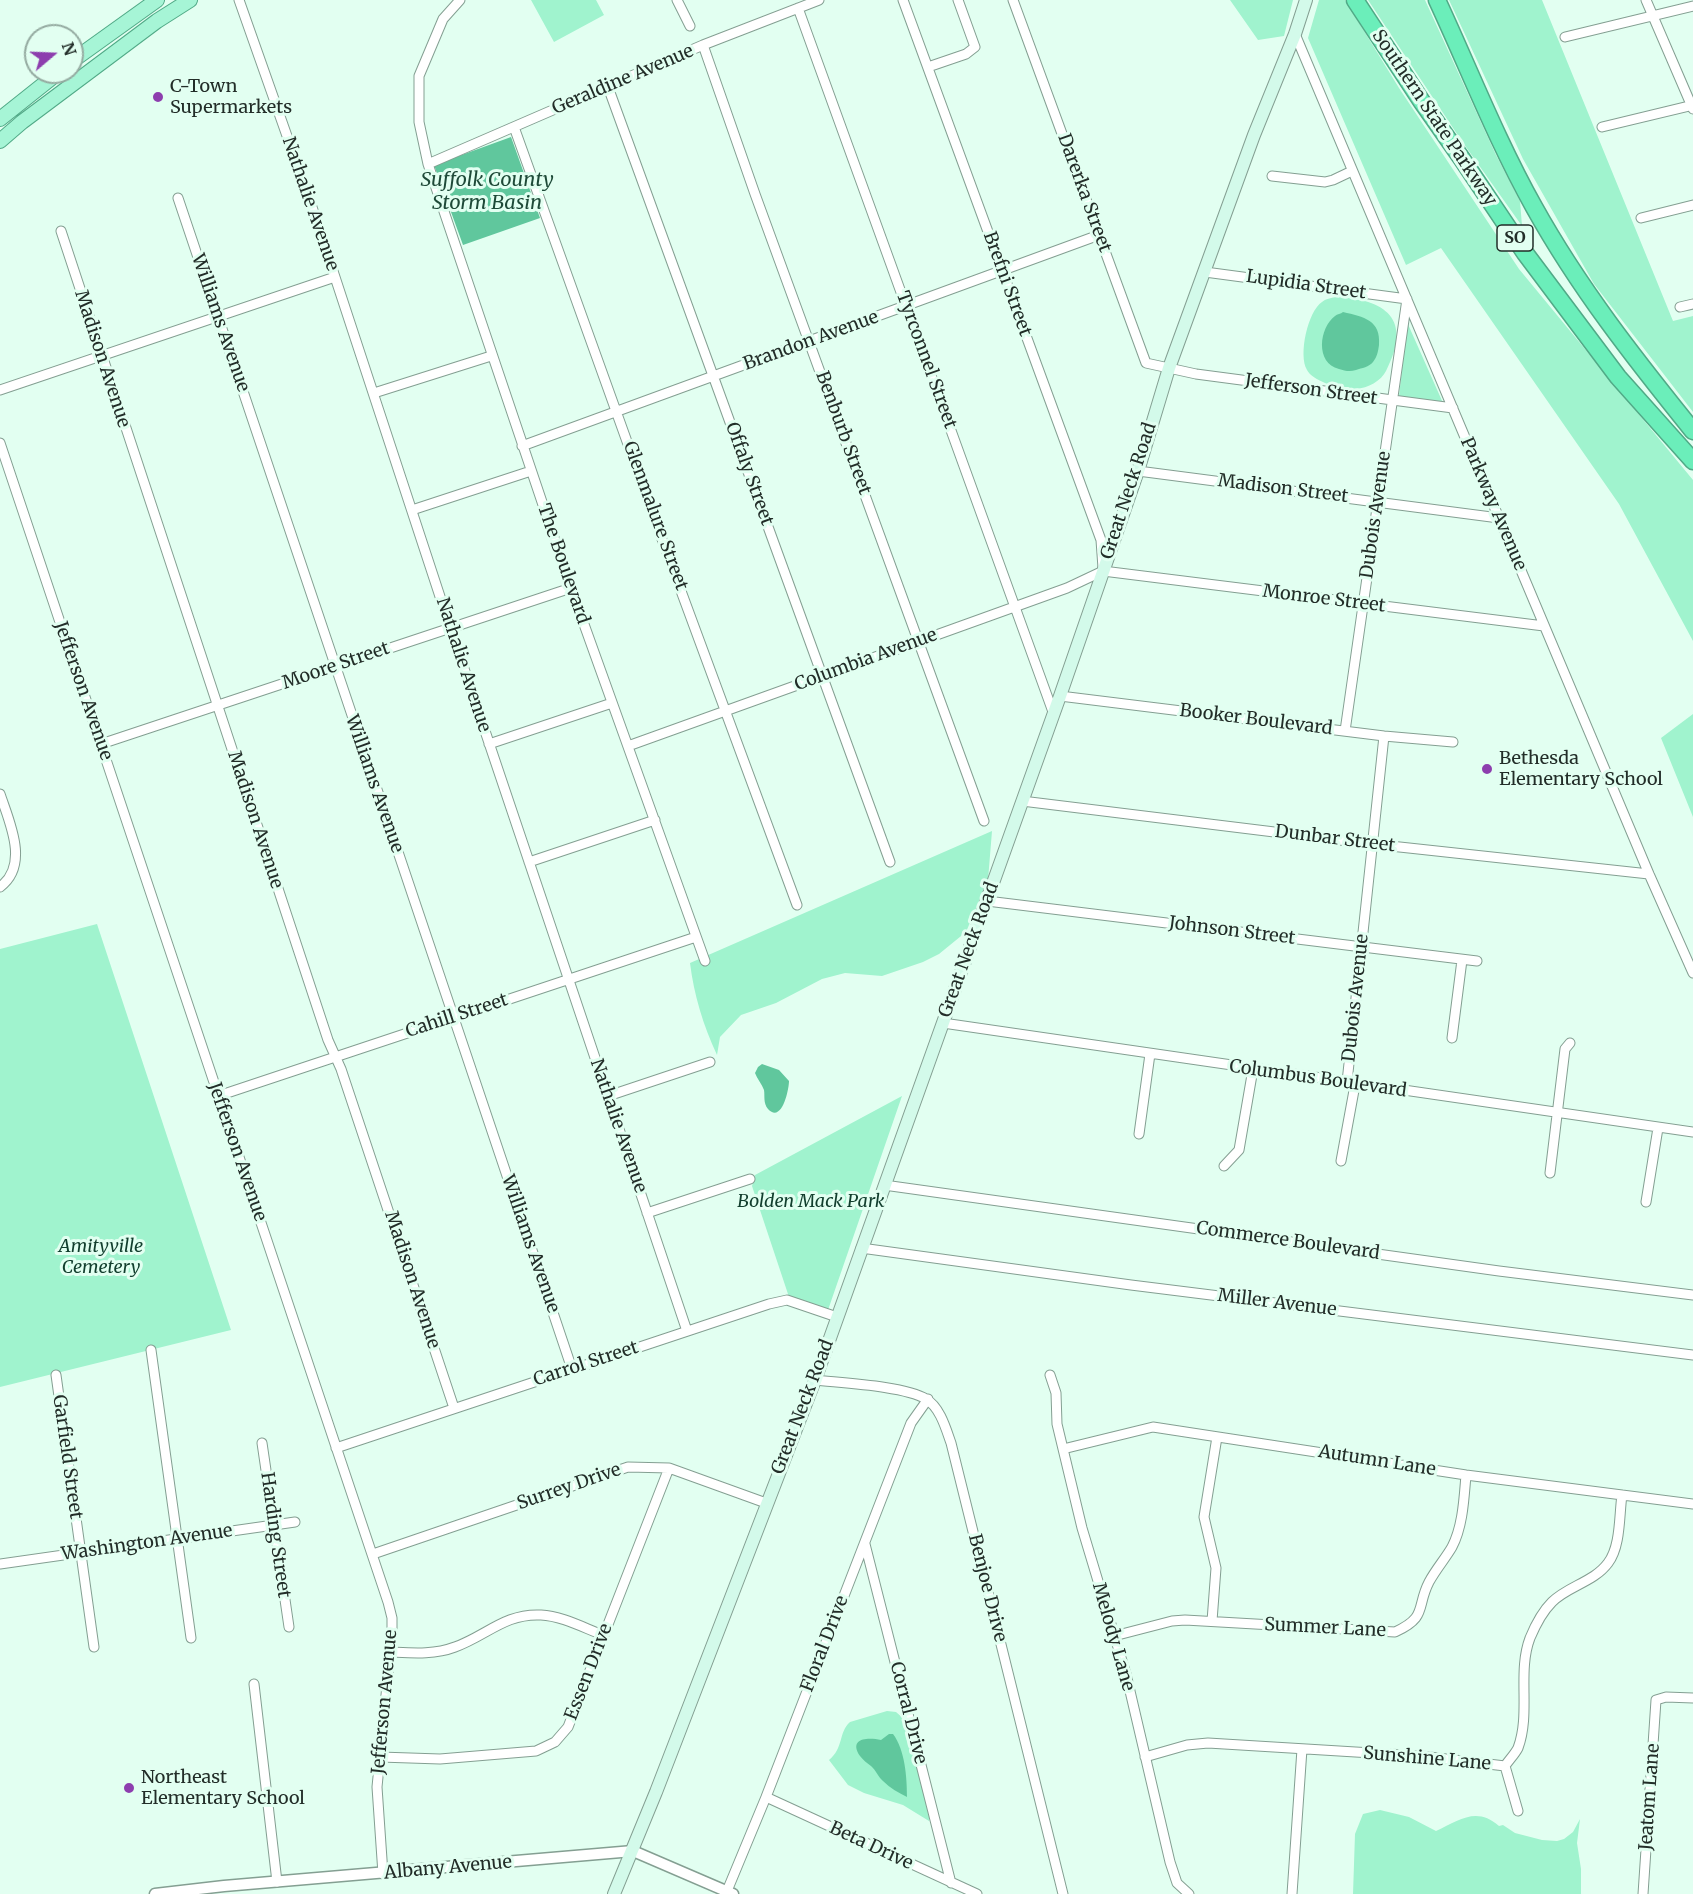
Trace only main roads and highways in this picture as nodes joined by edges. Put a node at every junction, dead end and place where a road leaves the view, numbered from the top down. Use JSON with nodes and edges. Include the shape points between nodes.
{"nodes":[{"id":1,"x":158,"y":0,"type":"edge"},
{"id":2,"x":190,"y":0,"type":"edge"},
{"id":3,"x":1306,"y":0,"type":"edge"},
{"id":4,"x":1355,"y":0,"type":"edge"},
{"id":5,"x":1437,"y":0,"type":"edge"},
{"id":6,"x":84,"y":53,"type":"edge"},
{"id":7,"x":44,"y":84,"type":"edge"},
{"id":8,"x":1,"y":118,"type":"edge"},
{"id":9,"x":5,"y":136,"type":"edge"},
{"id":10,"x":1693,"y":431,"type":"edge"},
{"id":11,"x":1693,"y":461,"type":"edge"},
{"id":12,"x":614,"y":1894,"type":"edge"}],
"edges":[{"from":1,"to":6,"type":"main road"},
{"from":2,"to":9,"type":"main road"},
{"from":3,"to":12,"type":"main road","name":"Great Neck Road","via":[[1169,368],[1138,471],[1060,696],[815,1380]]},
{"from":4,"to":11,"type":"highway","name":"Southern State Parkway","number":"SO","via":[[1525,253],[1618,377]]},
{"from":5,"to":10,"type":"highway","name":"Southern State Parkway","number":"SO","via":[[1503,148],[1556,245],[1610,326]]},
{"from":7,"to":8,"type":"main road"},
{"from":8,"to":9,"type":"main road"}]}
